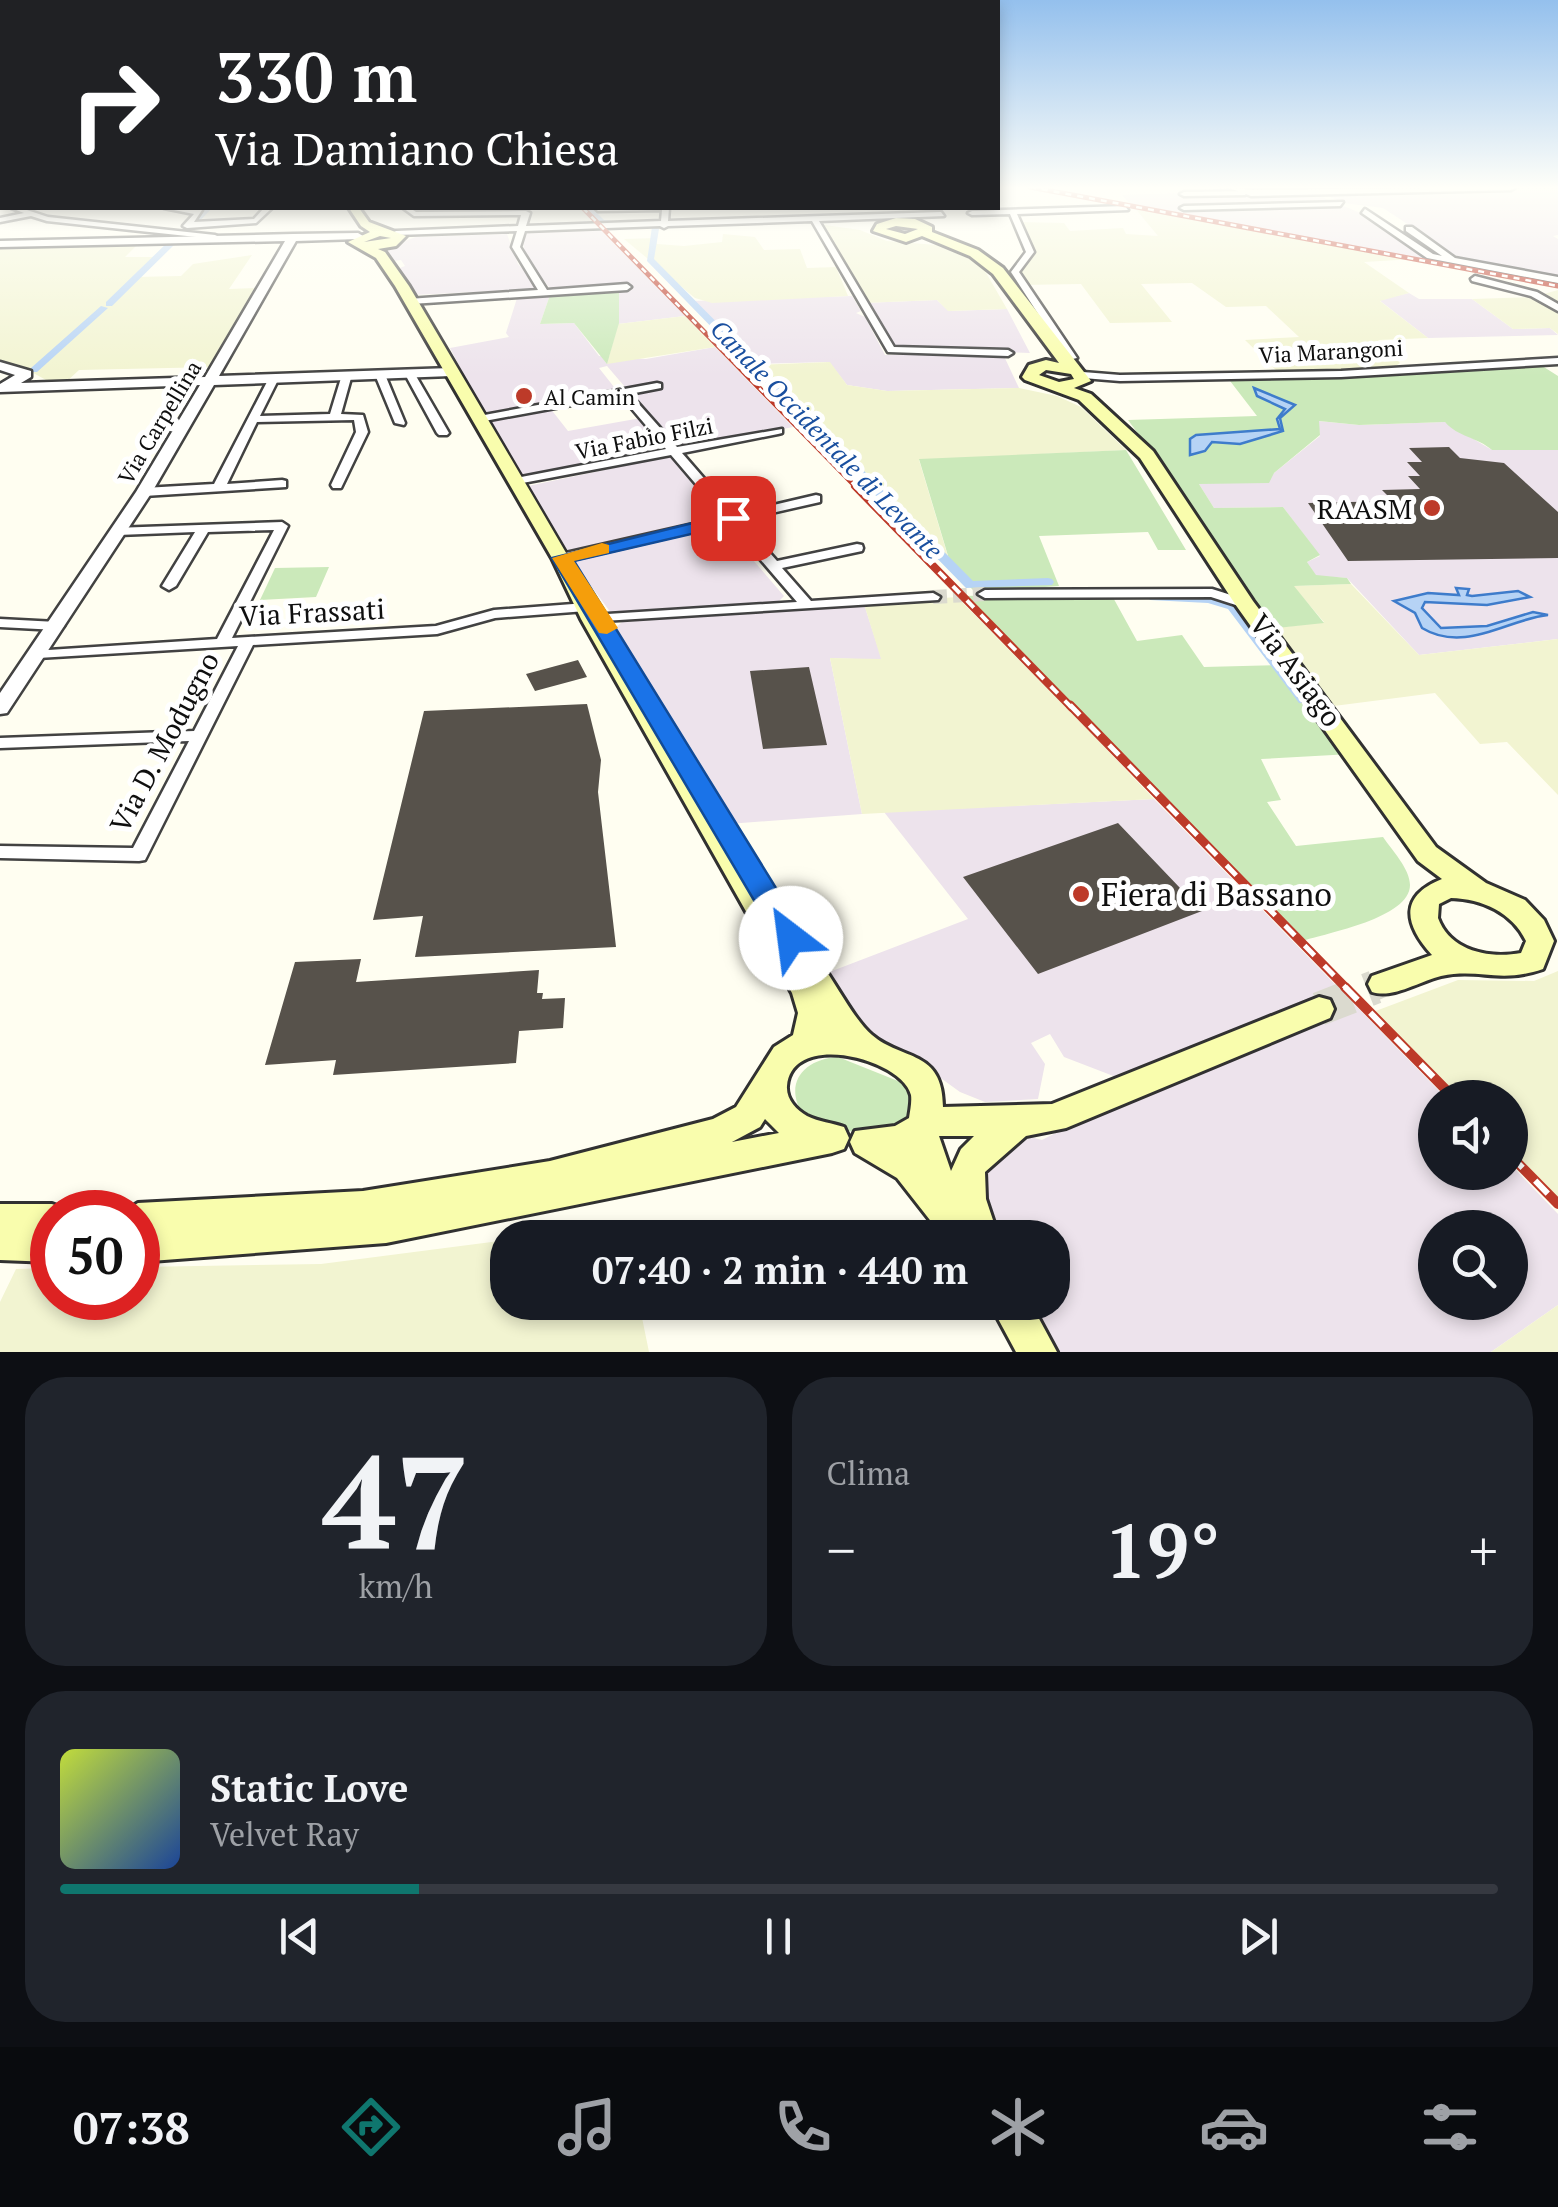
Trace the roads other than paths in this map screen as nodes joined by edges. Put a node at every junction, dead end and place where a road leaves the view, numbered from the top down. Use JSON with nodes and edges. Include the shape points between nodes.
{"nodes":[{"id":1,"x":286,"y":250,"type":"edge"},
{"id":2,"x":377,"y":250,"type":"edge"},
{"id":3,"x":517,"y":250,"type":"edge"},
{"id":4,"x":833,"y":250,"type":"edge"},
{"id":5,"x":961,"y":250,"type":"edge"},
{"id":6,"x":1029,"y":250,"type":"edge"},
{"id":7,"x":1421,"y":250,"type":"edge"},
{"id":8,"x":1439,"y":250,"type":"edge"},
{"id":9,"x":1451,"y":258,"type":"junction"},
{"id":10,"x":991,"y":262,"type":"junction"},
{"id":11,"x":1017,"y":265,"type":"junction"},
{"id":12,"x":1475,"y":280,"type":"dead end"},
{"id":13,"x":1558,"y":280,"type":"edge"},
{"id":14,"x":627,"y":287,"type":"dead end"},
{"id":15,"x":543,"y":291,"type":"junction"},
{"id":16,"x":411,"y":301,"type":"junction"},
{"id":17,"x":1558,"y":308,"type":"edge"},
{"id":18,"x":1008,"y":353,"type":"dead end"},
{"id":19,"x":1558,"y":361,"type":"edge"},
{"id":20,"x":0,"y":366,"type":"edge"},
{"id":21,"x":451,"y":370,"type":"junction"},
{"id":22,"x":1073,"y":373,"type":"junction"},
{"id":23,"x":26,"y":374,"type":"junction"},
{"id":24,"x":420,"y":375,"type":"junction"},
{"id":25,"x":381,"y":377,"type":"junction"},
{"id":26,"x":346,"y":378,"type":"junction"},
{"id":27,"x":272,"y":380,"type":"junction"},
{"id":28,"x":210,"y":382,"type":"junction"},
{"id":29,"x":61,"y":385,"type":"junction"},
{"id":30,"x":657,"y":386,"type":"dead end"},
{"id":31,"x":0,"y":388,"type":"edge"},
{"id":32,"x":623,"y":392,"type":"junction"},
{"id":33,"x":334,"y":416,"type":"junction"},
{"id":34,"x":479,"y":419,"type":"junction"},
{"id":35,"x":253,"y":420,"type":"junction"},
{"id":36,"x":400,"y":423,"type":"dead end"},
{"id":37,"x":778,"y":431,"type":"dead end"},
{"id":38,"x":443,"y":433,"type":"dead end"},
{"id":39,"x":674,"y":452,"type":"junction"},
{"id":40,"x":516,"y":482,"type":"junction"},
{"id":41,"x":282,"y":484,"type":"dead end"},
{"id":42,"x":337,"y":484,"type":"dead end"},
{"id":43,"x":219,"y":487,"type":"junction"},
{"id":44,"x":144,"y":492,"type":"junction"},
{"id":45,"x":816,"y":499,"type":"dead end"},
{"id":46,"x":733,"y":518,"type":"junction"},
{"id":47,"x":203,"y":529,"type":"junction"},
{"id":48,"x":118,"y":532,"type":"junction"},
{"id":49,"x":856,"y":548,"type":"dead end"},
{"id":50,"x":566,"y":564,"type":"junction"},
{"id":51,"x":774,"y":566,"type":"junction"},
{"id":52,"x":169,"y":586,"type":"dead end"},
{"id":53,"x":985,"y":594,"type":"tunnel mouth"},
{"id":54,"x":1230,"y":594,"type":"junction"},
{"id":55,"x":933,"y":597,"type":"tunnel mouth"},
{"id":56,"x":807,"y":604,"type":"junction"},
{"id":57,"x":593,"y":615,"type":"junction"},
{"id":58,"x":0,"y":623,"type":"edge"},
{"id":59,"x":57,"y":626,"type":"junction"},
{"id":60,"x":248,"y":640,"type":"junction"},
{"id":61,"x":223,"y":642,"type":"junction"},
{"id":62,"x":38,"y":654,"type":"junction"},
{"id":63,"x":0,"y":708,"type":"edge"},
{"id":64,"x":199,"y":736,"type":"junction"},
{"id":65,"x":0,"y":744,"type":"edge"},
{"id":66,"x":0,"y":852,"type":"edge"},
{"id":67,"x":1426,"y":854,"type":"junction"},
{"id":68,"x":1476,"y":890,"type":"junction"},
{"id":69,"x":1436,"y":892,"type":"junction"},
{"id":70,"x":1434,"y":937,"type":"junction"},
{"id":71,"x":1548,"y":943,"type":"edge"},
{"id":72,"x":1466,"y":960,"type":"junction"},
{"id":73,"x":1420,"y":969,"type":"junction"},
{"id":74,"x":1383,"y":984,"type":"tunnel mouth"},
{"id":75,"x":1320,"y":1009,"type":"tunnel mouth"},
{"id":76,"x":808,"y":1040,"type":"junction"},
{"id":77,"x":861,"y":1044,"type":"junction"},
{"id":78,"x":770,"y":1082,"type":"junction"},
{"id":79,"x":924,"y":1083,"type":"junction"},
{"id":80,"x":973,"y":1118,"type":"junction"},
{"id":81,"x":1016,"y":1125,"type":"junction"},
{"id":82,"x":923,"y":1126,"type":"junction"},
{"id":83,"x":850,"y":1140,"type":"junction"},
{"id":84,"x":160,"y":1219,"type":"edge"},
{"id":85,"x":0,"y":1220,"type":"edge"},
{"id":86,"x":957,"y":1220,"type":"edge"},
{"id":87,"x":961,"y":1220,"type":"edge"},
{"id":88,"x":967,"y":1220,"type":"edge"},
{"id":89,"x":30,"y":1221,"type":"edge"},
{"id":90,"x":0,"y":1243,"type":"edge"},
{"id":91,"x":160,"y":1243,"type":"edge"},
{"id":92,"x":30,"y":1244,"type":"edge"},
{"id":93,"x":1019,"y":1320,"type":"edge"},
{"id":94,"x":1038,"y":1352,"type":"edge"}],
"edges":[{"from":1,"to":28,"type":"street","name":"Via Carpellina"},
{"from":2,"to":16,"type":"main road"},
{"from":3,"to":15,"type":"street"},
{"from":4,"to":18,"type":"street","via":[[891,350]]},
{"from":5,"to":10,"type":"main road"},
{"from":6,"to":11,"type":"street"},
{"from":7,"to":9,"type":"street"},
{"from":8,"to":9,"type":"street"},
{"from":9,"to":13,"type":"street"},
{"from":10,"to":11,"type":"street"},
{"from":10,"to":22,"type":"main road"},
{"from":11,"to":22,"type":"street"},
{"from":12,"to":17,"type":"street","via":[[1534,294]]},
{"from":14,"to":15,"type":"street"},
{"from":15,"to":16,"type":"street"},
{"from":16,"to":21,"type":"main road"},
{"from":19,"to":22,"type":"street","name":"Via Marangoni","via":[[1352,374]]},
{"from":20,"to":23,"type":"street"},
{"from":21,"to":24,"type":"street"},
{"from":21,"to":24,"type":"street"},
{"from":21,"to":34,"type":"main road"},
{"from":22,"to":22,"type":"main road","via":[[1058,387],[1030,376],[1034,368]]},
{"from":22,"to":54,"type":"main road","name":"Via Asiago","via":[[1147,455]]},
{"from":23,"to":29,"type":"street"},
{"from":23,"to":31,"type":"street"},
{"from":24,"to":25,"type":"street"},
{"from":24,"to":38,"type":"street"},
{"from":25,"to":26,"type":"street"},
{"from":25,"to":36,"type":"street"},
{"from":26,"to":27,"type":"street"},
{"from":26,"to":33,"type":"street"},
{"from":27,"to":28,"type":"street"},
{"from":27,"to":35,"type":"street"},
{"from":28,"to":29,"type":"street"},
{"from":28,"to":44,"type":"street","name":"Via Carpellina"},
{"from":29,"to":31,"type":"street"},
{"from":30,"to":32,"type":"street"},
{"from":32,"to":34,"type":"street"},
{"from":32,"to":39,"type":"street"},
{"from":33,"to":35,"type":"street"},
{"from":33,"to":42,"type":"street","via":[[359,417],[363,425]]},
{"from":34,"to":40,"type":"main road"},
{"from":35,"to":43,"type":"street"},
{"from":37,"to":39,"type":"street","name":"Via Fabio Filzi"},
{"from":39,"to":40,"type":"street","name":"Via Fabio Filzi"},
{"from":39,"to":46,"type":"street"},
{"from":40,"to":50,"type":"main road"},
{"from":41,"to":43,"type":"street"},
{"from":43,"to":44,"type":"street"},
{"from":44,"to":48,"type":"street","name":"Via Carpellina"},
{"from":45,"to":46,"type":"street"},
{"from":46,"to":50,"type":"street"},
{"from":46,"to":51,"type":"street"},
{"from":47,"to":48,"type":"street"},
{"from":47,"to":52,"type":"street"},
{"from":47,"to":61,"type":"street","via":[[282,526]]},
{"from":48,"to":59,"type":"street","name":"Via Carpellina"},
{"from":49,"to":51,"type":"street"},
{"from":50,"to":57,"type":"main road"},
{"from":51,"to":56,"type":"street"},
{"from":53,"to":54,"type":"street"},
{"from":54,"to":67,"type":"main road","name":"Via Asiago"},
{"from":55,"to":56,"type":"street"},
{"from":56,"to":57,"type":"street"},
{"from":57,"to":60,"type":"street","name":"Via Frassati","via":[[501,612],[437,630]]},
{"from":57,"to":76,"type":"main road","via":[[807,992],[813,1013]]},
{"from":57,"to":77,"type":"main road"},
{"from":58,"to":59,"type":"street"},
{"from":59,"to":62,"type":"street","name":"Via Carpellina"},
{"from":60,"to":61,"type":"street","name":"Via Frassati"},
{"from":60,"to":64,"type":"street","name":"Via D. Modugno"},
{"from":61,"to":62,"type":"street","name":"Via Frassati"},
{"from":62,"to":63,"type":"street","name":"Via Carpellina"},
{"from":64,"to":65,"type":"street"},
{"from":64,"to":66,"type":"street","name":"Via D. Modugno","via":[[139,855]]},
{"from":67,"to":68,"type":"main road","name":"Via Asiago"},
{"from":67,"to":69,"type":"main road","name":"Via Asiago"},
{"from":68,"to":69,"type":"main road"},
{"from":68,"to":71,"type":"main road","name":"Via Asiago","via":[[1512,906]]},
{"from":69,"to":70,"type":"main road","name":"Via Asiago","via":[[1422,910]]},
{"from":70,"to":72,"type":"main road","name":"Via Asiago"},
{"from":70,"to":73,"type":"main road","name":"Via Asiago"},
{"from":71,"to":72,"type":"main road","name":"Via Asiago","via":[[1521,968]]},
{"from":72,"to":73,"type":"main road","name":"Via Asiago"},
{"from":73,"to":74,"type":"main road","name":"Via Asiago"},
{"from":75,"to":81,"type":"main road","via":[[1093,1104]]},
{"from":76,"to":77,"type":"main road"},
{"from":76,"to":78,"type":"main road","via":[[787,1051]]},
{"from":77,"to":79,"type":"main road","via":[[900,1062]]},
{"from":78,"to":83,"type":"main road","via":[[773,1105],[789,1124]]},
{"from":78,"to":84,"type":"main road","via":[[748,1117],[720,1132],[550,1177],[363,1208]]},
{"from":79,"to":80,"type":"main road"},
{"from":79,"to":82,"type":"main road"},
{"from":80,"to":81,"type":"main road"},
{"from":80,"to":82,"type":"main road"},
{"from":81,"to":88,"type":"main road","via":[[979,1150],[965,1175]]},
{"from":82,"to":83,"type":"main road","via":[[899,1141]]},
{"from":82,"to":87,"type":"main road","via":[[926,1156]]},
{"from":83,"to":86,"type":"main road","via":[[909,1167]]},
{"from":83,"to":91,"type":"main road","via":[[386,1226]]},
{"from":85,"to":89,"type":"main road"},
{"from":90,"to":92,"type":"main road"},
{"from":93,"to":94,"type":"main road"}]}
